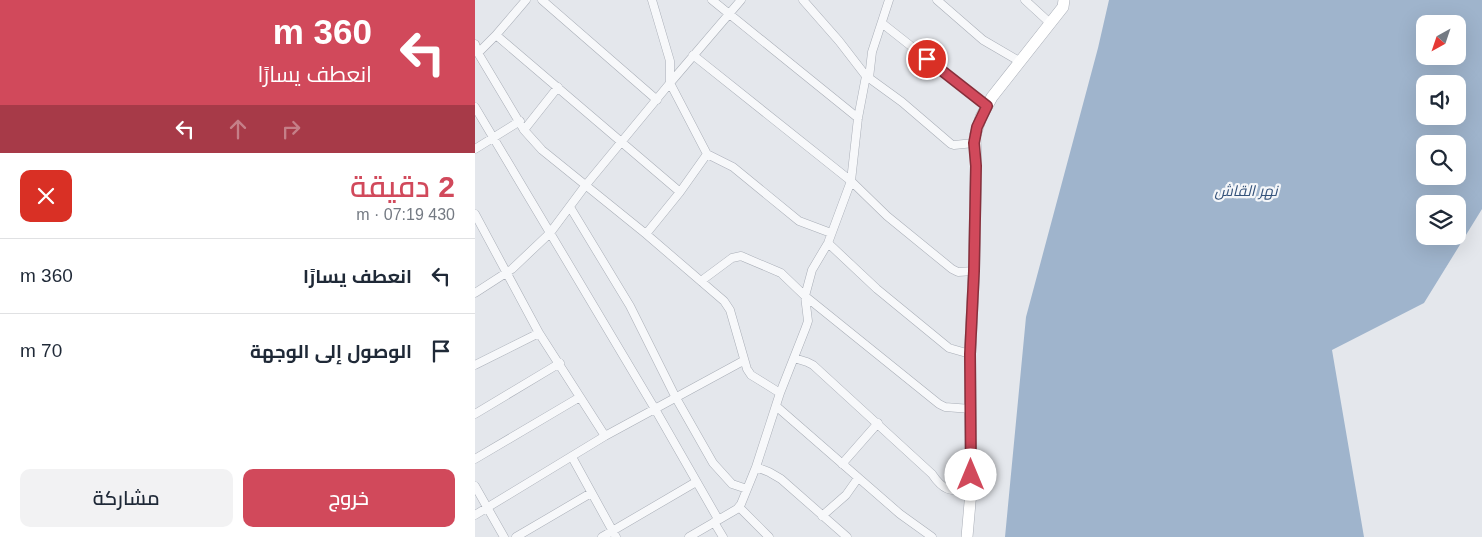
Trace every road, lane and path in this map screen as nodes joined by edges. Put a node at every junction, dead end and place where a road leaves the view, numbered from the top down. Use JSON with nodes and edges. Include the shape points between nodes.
{"nodes":[{"id":1,"x":526,"y":0,"type":"edge"},
{"id":2,"x":542,"y":0,"type":"edge"},
{"id":3,"x":652,"y":0,"type":"edge"},
{"id":4,"x":711,"y":0,"type":"edge"},
{"id":5,"x":741,"y":0,"type":"edge"},
{"id":6,"x":803,"y":0,"type":"edge"},
{"id":7,"x":937,"y":0,"type":"edge"},
{"id":8,"x":1025,"y":0,"type":"edge"},
{"id":9,"x":1064,"y":0,"type":"edge"},
{"id":10,"x":887,"y":1,"type":"edge"},
{"id":11,"x":1035,"y":4,"type":"edge"},
{"id":12,"x":729,"y":14,"type":"junction"},
{"id":13,"x":1050,"y":22,"type":"junction"},
{"id":14,"x":883,"y":24,"type":"junction"},
{"id":15,"x":497,"y":35,"type":"junction"},
{"id":16,"x":475,"y":44,"type":"edge"},
{"id":17,"x":478,"y":53,"type":"junction"},
{"id":18,"x":693,"y":55,"type":"junction"},
{"id":19,"x":1019,"y":62,"type":"junction"},
{"id":20,"x":868,"y":77,"type":"junction"},
{"id":21,"x":670,"y":83,"type":"junction"},
{"id":22,"x":558,"y":87,"type":"junction"},
{"id":23,"x":657,"y":100,"type":"junction"},
{"id":24,"x":987,"y":106,"type":"junction"},
{"id":25,"x":475,"y":107,"type":"edge"},
{"id":26,"x":858,"y":118,"type":"junction"},
{"id":27,"x":520,"y":121,"type":"junction"},
{"id":28,"x":525,"y":130,"type":"junction"},
{"id":29,"x":494,"y":138,"type":"junction"},
{"id":30,"x":621,"y":142,"type":"junction"},
{"id":31,"x":974,"y":143,"type":"junction"},
{"id":32,"x":475,"y":149,"type":"edge"},
{"id":33,"x":707,"y":154,"type":"junction"},
{"id":34,"x":851,"y":181,"type":"junction"},
{"id":35,"x":585,"y":186,"type":"junction"},
{"id":36,"x":680,"y":192,"type":"junction"},
{"id":37,"x":570,"y":207,"type":"junction"},
{"id":38,"x":475,"y":214,"type":"edge"},
{"id":39,"x":550,"y":233,"type":"junction"},
{"id":40,"x":831,"y":233,"type":"junction"},
{"id":41,"x":646,"y":234,"type":"junction"},
{"id":42,"x":828,"y":243,"type":"junction"},
{"id":43,"x":974,"y":271,"type":"junction"},
{"id":44,"x":507,"y":273,"type":"junction"},
{"id":45,"x":701,"y":281,"type":"junction"},
{"id":46,"x":475,"y":294,"type":"edge"},
{"id":47,"x":805,"y":296,"type":"junction"},
{"id":48,"x":539,"y":332,"type":"junction"},
{"id":49,"x":970,"y":354,"type":"junction"},
{"id":50,"x":794,"y":358,"type":"junction"},
{"id":51,"x":743,"y":361,"type":"junction"},
{"id":52,"x":560,"y":363,"type":"junction"},
{"id":53,"x":475,"y":366,"type":"edge"},
{"id":54,"x":780,"y":393,"type":"junction"},
{"id":55,"x":579,"y":397,"type":"junction"},
{"id":56,"x":676,"y":398,"type":"junction"},
{"id":57,"x":776,"y":406,"type":"junction"},
{"id":58,"x":655,"y":409,"type":"junction"},
{"id":59,"x":971,"y":409,"type":"junction"},
{"id":60,"x":475,"y":414,"type":"edge"},
{"id":61,"x":878,"y":423,"type":"junction"},
{"id":62,"x":605,"y":436,"type":"junction"},
{"id":63,"x":571,"y":457,"type":"junction"},
{"id":64,"x":475,"y":458,"type":"edge"},
{"id":65,"x":842,"y":464,"type":"junction"},
{"id":66,"x":756,"y":467,"type":"junction"},
{"id":67,"x":858,"y":478,"type":"junction"},
{"id":68,"x":696,"y":482,"type":"junction"},
{"id":69,"x":475,"y":486,"type":"edge"},
{"id":70,"x":747,"y":489,"type":"junction"},
{"id":71,"x":971,"y":491,"type":"junction"},
{"id":72,"x":591,"y":493,"type":"junction"},
{"id":73,"x":739,"y":507,"type":"junction"},
{"id":74,"x":487,"y":508,"type":"junction"},
{"id":75,"x":475,"y":515,"type":"edge"},
{"id":76,"x":822,"y":516,"type":"junction"},
{"id":77,"x":716,"y":521,"type":"junction"},
{"id":78,"x":615,"y":534,"type":"edge"},
{"id":79,"x":504,"y":537,"type":"edge"},
{"id":80,"x":516,"y":537,"type":"edge"},
{"id":81,"x":602,"y":537,"type":"edge"},
{"id":82,"x":689,"y":537,"type":"edge"},
{"id":83,"x":723,"y":537,"type":"edge"},
{"id":84,"x":769,"y":537,"type":"edge"},
{"id":85,"x":847,"y":537,"type":"edge"},
{"id":86,"x":933,"y":537,"type":"edge"},
{"id":87,"x":967,"y":537,"type":"edge"}],
"edges":[{"from":1,"to":15,"type":"street"},
{"from":2,"to":23,"type":"street"},
{"from":3,"to":21,"type":"street","via":[[670,62]]},
{"from":4,"to":12,"type":"street"},
{"from":5,"to":12,"type":"street"},
{"from":6,"to":20,"type":"street"},
{"from":7,"to":19,"type":"street","via":[[983,40]]},
{"from":8,"to":11,"type":"street"},
{"from":9,"to":13,"type":"main road","via":[[1063,7]]},
{"from":10,"to":14,"type":"street"},
{"from":11,"to":13,"type":"street"},
{"from":12,"to":18,"type":"street"},
{"from":12,"to":26,"type":"street"},
{"from":13,"to":19,"type":"main road"},
{"from":14,"to":20,"type":"street","via":[[872,52]]},
{"from":14,"to":24,"type":"street"},
{"from":15,"to":17,"type":"street"},
{"from":15,"to":22,"type":"street"},
{"from":16,"to":17,"type":"street"},
{"from":17,"to":27,"type":"street"},
{"from":18,"to":21,"type":"street"},
{"from":18,"to":34,"type":"street"},
{"from":19,"to":24,"type":"main road"},
{"from":20,"to":26,"type":"street"},
{"from":20,"to":31,"type":"street","via":[[954,146]]},
{"from":21,"to":23,"type":"street"},
{"from":21,"to":33,"type":"street"},
{"from":22,"to":28,"type":"street"},
{"from":22,"to":30,"type":"street"},
{"from":23,"to":30,"type":"street"},
{"from":24,"to":31,"type":"main road"},
{"from":25,"to":29,"type":"street"},
{"from":26,"to":34,"type":"street"},
{"from":27,"to":28,"type":"street"},
{"from":27,"to":29,"type":"street"},
{"from":28,"to":35,"type":"street","via":[[542,150]]},
{"from":29,"to":32,"type":"street"},
{"from":29,"to":39,"type":"street"},
{"from":30,"to":35,"type":"street"},
{"from":30,"to":36,"type":"street"},
{"from":31,"to":43,"type":"main road"},
{"from":33,"to":36,"type":"street"},
{"from":33,"to":40,"type":"street","via":[[733,168],[799,221]]},
{"from":34,"to":40,"type":"street"},
{"from":34,"to":43,"type":"street","via":[[887,216],[952,269]]},
{"from":35,"to":37,"type":"street"},
{"from":35,"to":41,"type":"street"},
{"from":36,"to":41,"type":"street"},
{"from":37,"to":39,"type":"street"},
{"from":37,"to":56,"type":"street","via":[[630,306]]},
{"from":38,"to":44,"type":"street"},
{"from":39,"to":44,"type":"street"},
{"from":39,"to":58,"type":"street"},
{"from":40,"to":42,"type":"street"},
{"from":41,"to":45,"type":"street"},
{"from":42,"to":47,"type":"street","via":[[812,270]]},
{"from":42,"to":49,"type":"street","via":[[877,289],[949,348]]},
{"from":43,"to":49,"type":"main road"},
{"from":44,"to":46,"type":"street"},
{"from":44,"to":48,"type":"street"},
{"from":45,"to":47,"type":"street","via":[[732,258],[741,256],[781,273]]},
{"from":45,"to":51,"type":"street","via":[[727,305]]},
{"from":47,"to":50,"type":"street","via":[[808,321]]},
{"from":47,"to":59,"type":"street","via":[[939,404]]},
{"from":48,"to":52,"type":"street"},
{"from":48,"to":53,"type":"street"},
{"from":49,"to":59,"type":"main road"},
{"from":50,"to":54,"type":"street"},
{"from":50,"to":61,"type":"street","via":[[813,365]]},
{"from":51,"to":54,"type":"street","via":[[751,374]]},
{"from":51,"to":56,"type":"street"},
{"from":52,"to":55,"type":"street"},
{"from":52,"to":60,"type":"street"},
{"from":54,"to":57,"type":"street"},
{"from":55,"to":62,"type":"street"},
{"from":55,"to":64,"type":"street"},
{"from":56,"to":58,"type":"street"},
{"from":56,"to":70,"type":"street","via":[[713,463],[732,484]]},
{"from":57,"to":65,"type":"street"},
{"from":57,"to":66,"type":"street"},
{"from":58,"to":62,"type":"street"},
{"from":58,"to":68,"type":"street"},
{"from":59,"to":71,"type":"main road"},
{"from":61,"to":65,"type":"street"},
{"from":61,"to":71,"type":"street","via":[[939,484],[949,490]]},
{"from":62,"to":63,"type":"street"},
{"from":63,"to":72,"type":"street"},
{"from":63,"to":74,"type":"street"},
{"from":65,"to":67,"type":"street"},
{"from":66,"to":70,"type":"street"},
{"from":66,"to":76,"type":"street","via":[[781,479]]},
{"from":67,"to":76,"type":"street","via":[[846,495]]},
{"from":67,"to":86,"type":"street"},
{"from":68,"to":77,"type":"street"},
{"from":68,"to":78,"type":"street"},
{"from":69,"to":74,"type":"street"},
{"from":70,"to":73,"type":"street"},
{"from":71,"to":87,"type":"main road"},
{"from":72,"to":78,"type":"street"},
{"from":72,"to":80,"type":"street"},
{"from":73,"to":77,"type":"street"},
{"from":73,"to":84,"type":"street"},
{"from":74,"to":75,"type":"street"},
{"from":74,"to":79,"type":"street"},
{"from":76,"to":85,"type":"street"},
{"from":77,"to":82,"type":"street"},
{"from":77,"to":83,"type":"street"},
{"from":78,"to":81,"type":"street"}]}
